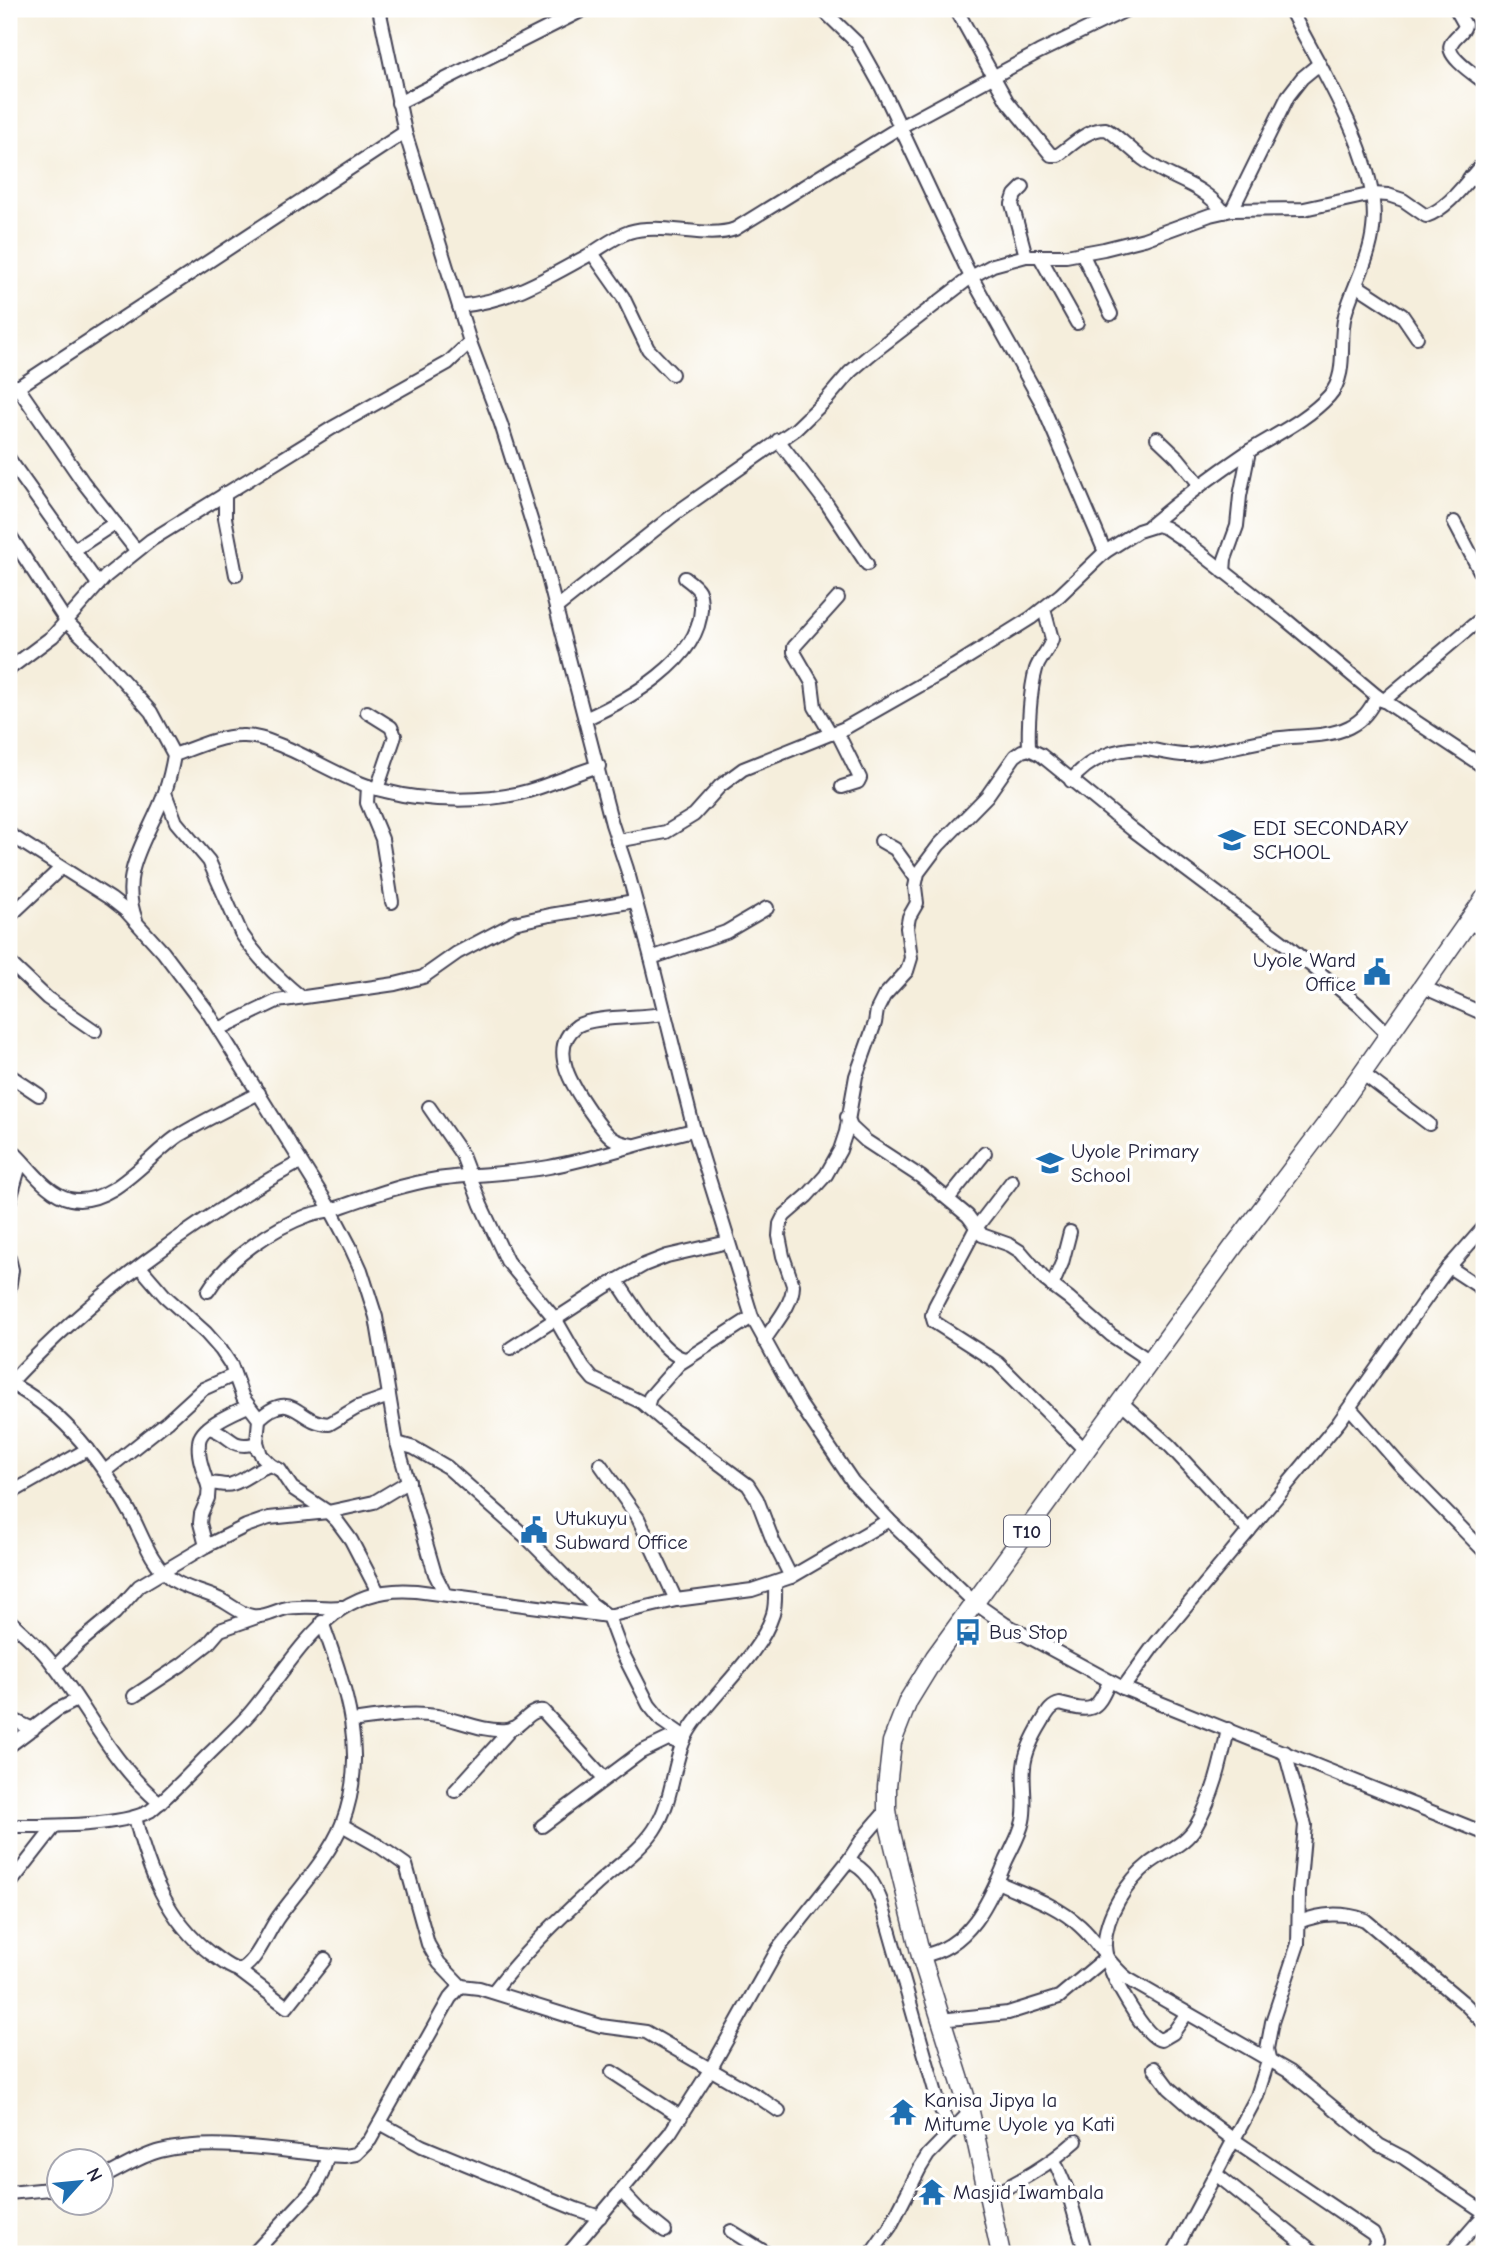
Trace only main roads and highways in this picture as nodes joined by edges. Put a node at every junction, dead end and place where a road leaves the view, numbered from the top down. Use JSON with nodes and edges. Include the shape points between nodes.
{"nodes":[{"id":1,"x":1484,"y":899,"type":"edge"},
{"id":2,"x":1001,"y":2254,"type":"edge"}],
"edges":[{"from":1,"to":2,"type":"highway","number":"T10","via":[[935,1657],[900,1719],[888,1766],[887,1810],[920,1956],[970,2112]]}]}
